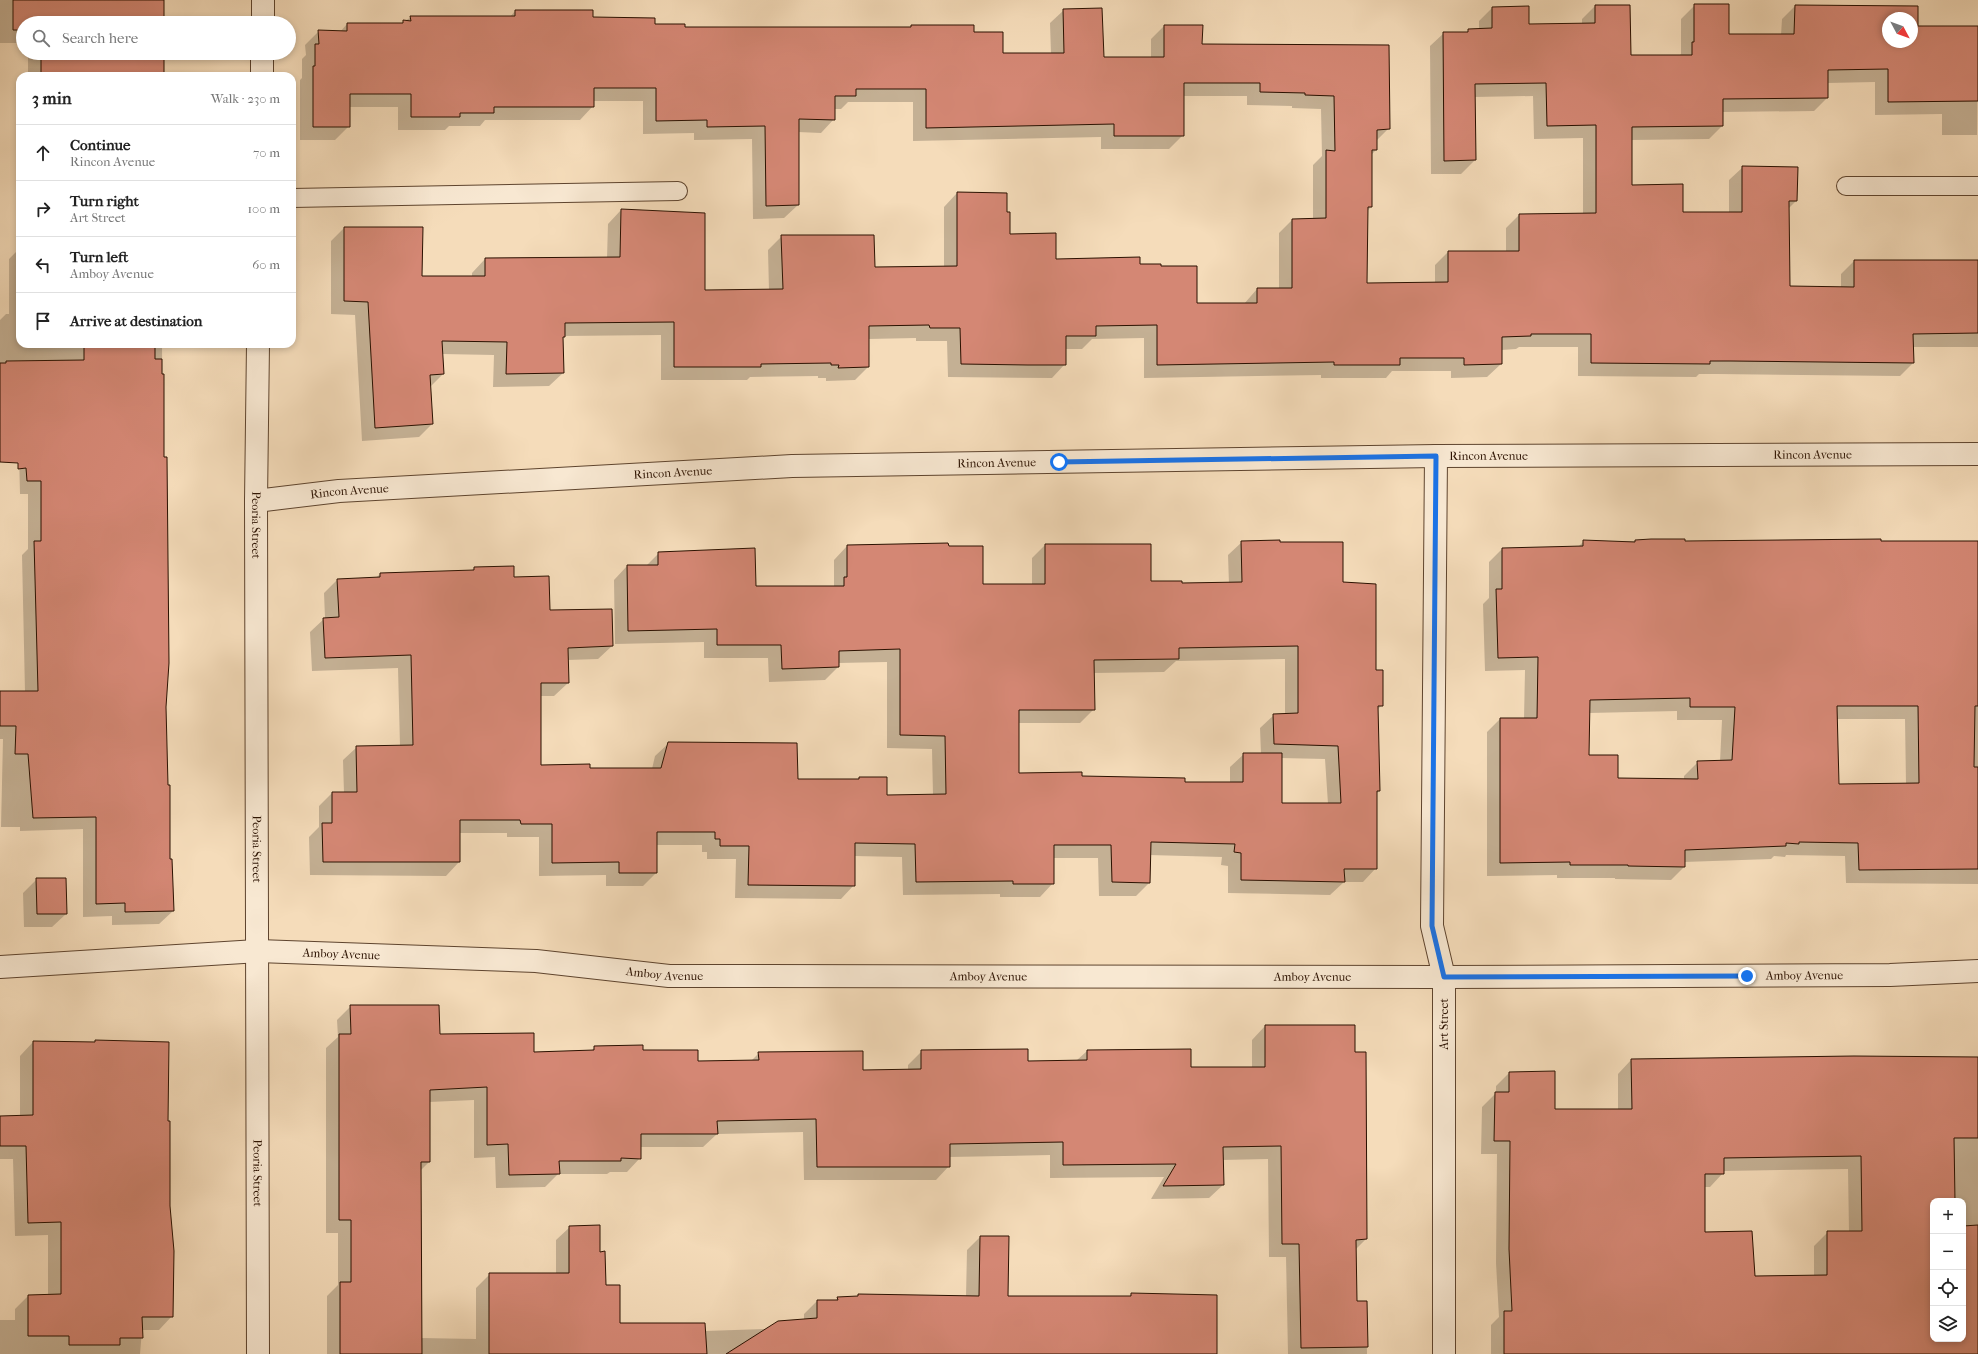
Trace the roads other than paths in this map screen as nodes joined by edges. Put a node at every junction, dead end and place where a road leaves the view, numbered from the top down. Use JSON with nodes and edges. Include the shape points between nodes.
{"nodes":[{"id":1,"x":263,"y":0,"type":"edge"},
{"id":2,"x":263,"y":16,"type":"edge"},
{"id":3,"x":262,"y":60,"type":"edge"},
{"id":4,"x":262,"y":72,"type":"edge"},
{"id":5,"x":1846,"y":186,"type":"dead end"},
{"id":6,"x":1978,"y":186,"type":"edge"},
{"id":7,"x":678,"y":191,"type":"dead end"},
{"id":8,"x":296,"y":198,"type":"edge"},
{"id":9,"x":258,"y":348,"type":"edge"},
{"id":10,"x":1978,"y":454,"type":"edge"},
{"id":11,"x":1436,"y":456,"type":"junction"},
{"id":12,"x":256,"y":501,"type":"junction"},
{"id":13,"x":258,"y":951,"type":"junction"},
{"id":14,"x":0,"y":967,"type":"edge"},
{"id":15,"x":1978,"y":971,"type":"edge"},
{"id":16,"x":1444,"y":977,"type":"junction"},
{"id":17,"x":258,"y":1354,"type":"edge"},
{"id":18,"x":1444,"y":1354,"type":"edge"}],
"edges":[{"from":1,"to":2,"type":"street"},
{"from":3,"to":4,"type":"street"},
{"from":5,"to":6,"type":"lane"},
{"from":7,"to":8,"type":"lane"},
{"from":9,"to":12,"type":"street","name":"Peoria Street"},
{"from":10,"to":11,"type":"street","name":"Rincon Avenue"},
{"from":11,"to":12,"type":"street","name":"Rincon Avenue","via":[[792,466],[339,491]]},
{"from":11,"to":16,"type":"street","name":"Art Street","via":[[1432,926]]},
{"from":12,"to":13,"type":"street","name":"Peoria Street"},
{"from":13,"to":14,"type":"street","name":"Amboy Avenue"},
{"from":13,"to":16,"type":"street","name":"Amboy Avenue","via":[[536,961],[669,976]]},
{"from":13,"to":17,"type":"street","name":"Peoria Street"},
{"from":15,"to":16,"type":"street","name":"Amboy Avenue","via":[[1890,975]]},
{"from":16,"to":18,"type":"street","name":"Art Street"}]}
